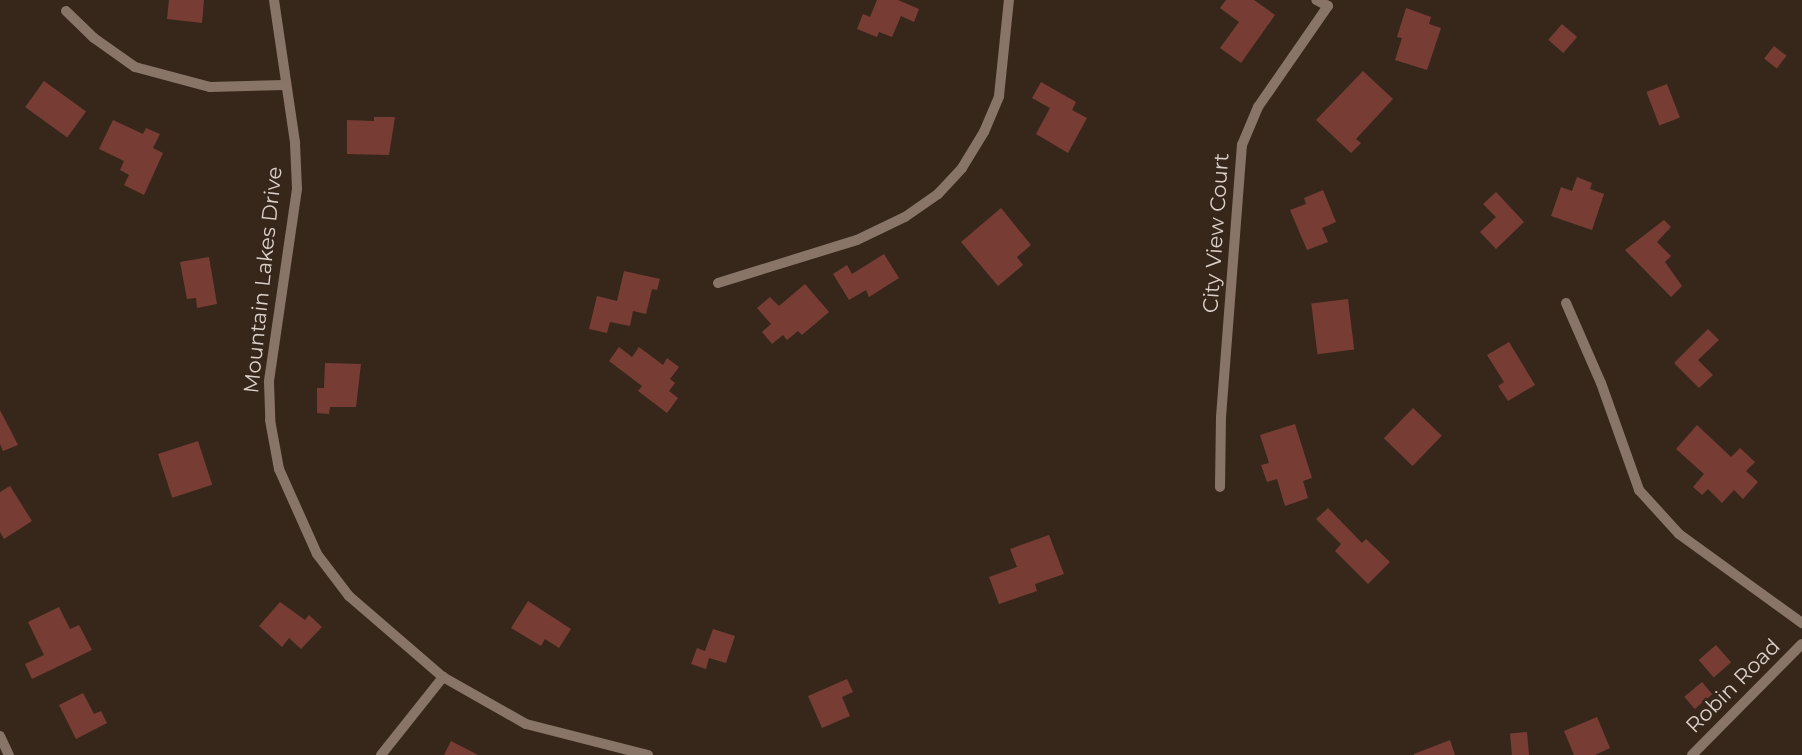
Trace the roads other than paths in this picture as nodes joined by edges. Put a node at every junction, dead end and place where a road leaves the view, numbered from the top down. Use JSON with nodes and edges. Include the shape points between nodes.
{"nodes":[{"id":1,"x":274,"y":0,"type":"edge"},
{"id":2,"x":1009,"y":0,"type":"edge"},
{"id":3,"x":1316,"y":0,"type":"edge"},
{"id":4,"x":66,"y":11,"type":"dead end"},
{"id":5,"x":285,"y":85,"type":"junction"},
{"id":6,"x":718,"y":283,"type":"dead end"},
{"id":7,"x":1566,"y":303,"type":"dead end"},
{"id":8,"x":1220,"y":487,"type":"dead end"},
{"id":9,"x":1802,"y":623,"type":"edge"},
{"id":10,"x":1802,"y":644,"type":"edge"},
{"id":11,"x":443,"y":676,"type":"junction"},
{"id":12,"x":0,"y":736,"type":"edge"},
{"id":13,"x":9,"y":755,"type":"edge"},
{"id":14,"x":381,"y":755,"type":"edge"},
{"id":15,"x":648,"y":755,"type":"edge"},
{"id":16,"x":1692,"y":755,"type":"edge"}],
"edges":[{"from":1,"to":5,"type":"street","name":"Mountain Lakes Drive"},
{"from":2,"to":6,"type":"street","via":[[999,96],[984,132],[962,168],[938,194],[905,217],[857,240]]},
{"from":3,"to":8,"type":"street","name":"City View Court","via":[[1328,6],[1258,107],[1242,145],[1221,417]]},
{"from":4,"to":5,"type":"street","via":[[94,38],[135,67],[210,87]]},
{"from":5,"to":11,"type":"street","name":"Mountain Lakes Drive","via":[[295,143],[297,189],[269,382],[270,420],[279,469],[317,554],[349,596]]},
{"from":7,"to":9,"type":"street","via":[[1602,383],[1639,490],[1679,534]]},
{"from":10,"to":16,"type":"street","name":"Robin Road"},
{"from":11,"to":14,"type":"street"},
{"from":11,"to":15,"type":"street","name":"Mountain Lakes Drive","via":[[526,724]]},
{"from":12,"to":13,"type":"street"}]}
